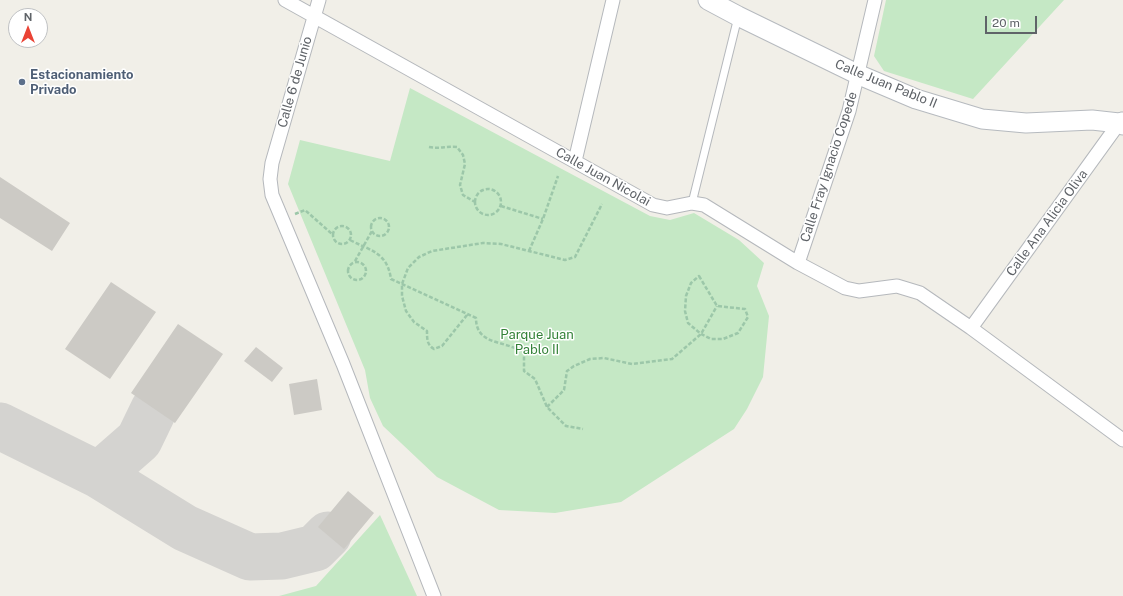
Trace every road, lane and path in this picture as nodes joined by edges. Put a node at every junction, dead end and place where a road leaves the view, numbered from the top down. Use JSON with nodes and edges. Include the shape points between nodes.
{"nodes":[{"id":1,"x":285,"y":0,"type":"edge"},
{"id":2,"x":319,"y":0,"type":"edge"},
{"id":3,"x":613,"y":0,"type":"edge"},
{"id":4,"x":708,"y":0,"type":"edge"},
{"id":5,"x":875,"y":0,"type":"edge"},
{"id":6,"x":314,"y":16,"type":"junction"},
{"id":7,"x":738,"y":16,"type":"junction"},
{"id":8,"x":857,"y":74,"type":"junction"},
{"id":9,"x":1122,"y":122,"type":"edge"},
{"id":10,"x":429,"y":147,"type":"dead end"},
{"id":11,"x":575,"y":161,"type":"junction"},
{"id":12,"x":558,"y":176,"type":"dead end"},
{"id":13,"x":475,"y":202,"type":"junction"},
{"id":14,"x":692,"y":203,"type":"junction"},
{"id":15,"x":602,"y":204,"type":"dead end"},
{"id":16,"x":501,"y":206,"type":"junction"},
{"id":17,"x":305,"y":210,"type":"dead end"},
{"id":18,"x":543,"y":219,"type":"junction"},
{"id":19,"x":372,"y":231,"type":"junction"},
{"id":20,"x":332,"y":234,"type":"junction"},
{"id":21,"x":350,"y":240,"type":"junction"},
{"id":22,"x":363,"y":246,"type":"junction"},
{"id":23,"x":529,"y":251,"type":"junction"},
{"id":24,"x":355,"y":261,"type":"junction"},
{"id":25,"x":798,"y":263,"type":"junction"},
{"id":26,"x":402,"y":284,"type":"junction"},
{"id":27,"x":717,"y":306,"type":"junction"},
{"id":28,"x":467,"y":315,"type":"junction"},
{"id":29,"x":971,"y":328,"type":"junction"},
{"id":30,"x":701,"y":334,"type":"junction"},
{"id":31,"x":547,"y":407,"type":"junction"},
{"id":32,"x":583,"y":430,"type":"dead end"},
{"id":33,"x":1123,"y":440,"type":"edge"},
{"id":34,"x":434,"y":596,"type":"edge"}],
"edges":[{"from":1,"to":6,"type":"street","name":"Calle Juan Nicolai"},
{"from":2,"to":6,"type":"street","name":"Calle 6 de Junio"},
{"from":3,"to":11,"type":"street"},
{"from":4,"to":7,"type":"street","name":"Calle Juan Pablo II"},
{"from":5,"to":8,"type":"street","name":"Calle Fray Ignacio Copede"},
{"from":6,"to":11,"type":"street","name":"Calle Juan Nicolai"},
{"from":6,"to":34,"type":"street","name":"Calle 6 de Junio","via":[[272,164],[272,195],[343,364]]},
{"from":7,"to":8,"type":"street","name":"Calle Juan Pablo II"},
{"from":7,"to":14,"type":"lane"},
{"from":8,"to":9,"type":"street","name":"Calle Juan Pablo II","via":[[916,99],[982,119],[1026,123],[1092,120]]},
{"from":8,"to":25,"type":"street","name":"Calle Fray Ignacio Copede","via":[[849,111]]},
{"from":9,"to":29,"type":"street","name":"Calle Ana Alicia Oliva"},
{"from":10,"to":13,"type":"path","via":[[457,147],[463,155],[465,164],[460,185],[463,195]]},
{"from":11,"to":14,"type":"street","name":"Calle Juan Nicolai","via":[[653,205],[667,208]]},
{"from":12,"to":18,"type":"path"},
{"from":13,"to":16,"type":"path","via":[[480,211],[489,215]]},
{"from":13,"to":16,"type":"path","via":[[480,192],[490,189],[501,197]]},
{"from":14,"to":25,"type":"street","name":"Calle Juan Nicolai","via":[[704,205]]},
{"from":15,"to":23,"type":"path","via":[[575,256],[565,260]]},
{"from":16,"to":18,"type":"path"},
{"from":17,"to":20,"type":"path"},
{"from":18,"to":23,"type":"path"},
{"from":19,"to":19,"type":"path","via":[[378,236],[386,234],[388,222],[383,218],[375,218],[371,224]]},
{"from":19,"to":22,"type":"path"},
{"from":20,"to":21,"type":"path","via":[[338,244],[345,244]]},
{"from":20,"to":21,"type":"path","via":[[336,228],[343,226],[350,230]]},
{"from":21,"to":22,"type":"path"},
{"from":22,"to":24,"type":"path"},
{"from":22,"to":26,"type":"path","via":[[383,257],[391,279]]},
{"from":23,"to":26,"type":"path","via":[[501,244],[483,243],[432,250],[419,257],[408,268]]},
{"from":24,"to":24,"type":"path","via":[[349,265],[347,273],[352,279],[360,280],[365,275],[366,268],[362,263]]},
{"from":25,"to":29,"type":"street","name":"Calle Juan Nicolai","via":[[845,288],[859,291],[897,286],[920,293]]},
{"from":26,"to":28,"type":"path"},
{"from":26,"to":28,"type":"path","via":[[406,311],[414,322],[427,331],[429,346],[434,349],[442,346]]},
{"from":27,"to":30,"type":"path"},
{"from":27,"to":30,"type":"path","via":[[745,308],[748,317],[738,333],[723,339],[711,339]]},
{"from":27,"to":30,"type":"path","via":[[699,276],[691,283],[686,296],[685,311],[688,323]]},
{"from":28,"to":31,"type":"path","via":[[476,318],[476,326],[482,335],[498,344],[512,346],[524,352],[524,371],[535,380]]},
{"from":29,"to":33,"type":"street","name":"Calle Juan Nicolai"},
{"from":30,"to":31,"type":"path","via":[[672,358],[632,364],[590,358],[567,372],[564,390]]},
{"from":31,"to":32,"type":"path","via":[[566,426]]}]}
